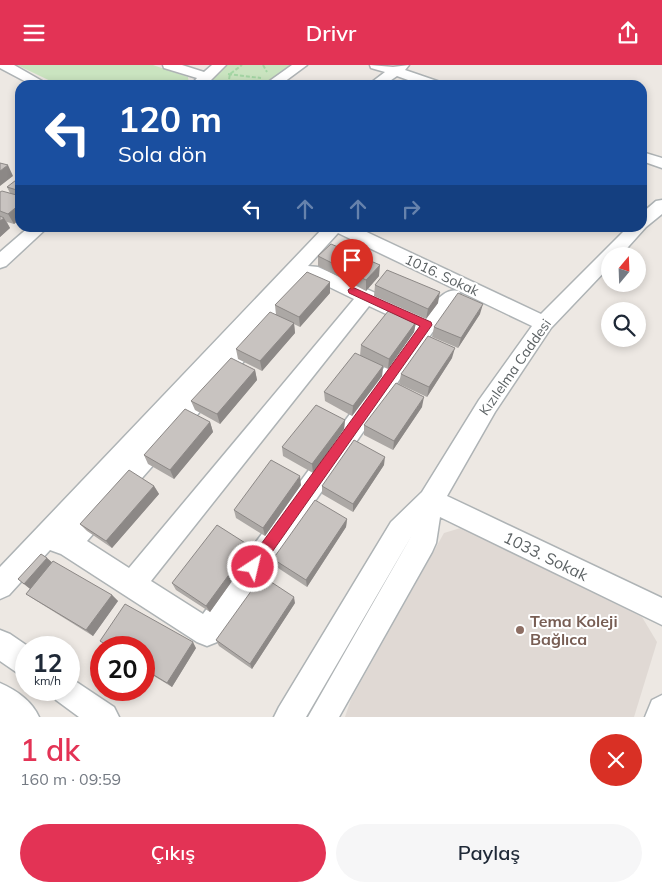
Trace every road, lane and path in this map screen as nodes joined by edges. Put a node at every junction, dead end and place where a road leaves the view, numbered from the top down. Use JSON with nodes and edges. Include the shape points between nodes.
{"nodes":[{"id":1,"x":4,"y":65,"type":"edge"},
{"id":2,"x":169,"y":65,"type":"edge"},
{"id":3,"x":301,"y":65,"type":"edge"},
{"id":4,"x":376,"y":65,"type":"edge"},
{"id":5,"x":400,"y":68,"type":"edge"},
{"id":6,"x":209,"y":75,"type":"edge"},
{"id":7,"x":32,"y":80,"type":"edge"},
{"id":8,"x":251,"y":80,"type":"edge"},
{"id":9,"x":272,"y":80,"type":"edge"},
{"id":10,"x":382,"y":80,"type":"edge"},
{"id":11,"x":425,"y":80,"type":"edge"},
{"id":12,"x":647,"y":158,"type":"edge"},
{"id":13,"x":662,"y":163,"type":"edge"},
{"id":14,"x":662,"y":205,"type":"edge"},
{"id":15,"x":647,"y":218,"type":"edge"},
{"id":16,"x":34,"y":232,"type":"edge"},
{"id":17,"x":330,"y":232,"type":"edge"},
{"id":18,"x":351,"y":232,"type":"edge"},
{"id":19,"x":633,"y":232,"type":"edge"},
{"id":20,"x":0,"y":261,"type":"edge"},
{"id":21,"x":452,"y":296,"type":"dead end"},
{"id":22,"x":366,"y":297,"type":"junction"},
{"id":23,"x":544,"y":323,"type":"junction"},
{"id":24,"x":427,"y":325,"type":"junction"},
{"id":25,"x":431,"y":500,"type":"junction"},
{"id":26,"x":57,"y":540,"type":"junction"},
{"id":27,"x":132,"y":584,"type":"junction"},
{"id":28,"x":0,"y":586,"type":"edge"},
{"id":29,"x":662,"y":612,"type":"edge"},
{"id":30,"x":0,"y":644,"type":"edge"},
{"id":31,"x":15,"y":654,"type":"edge"},
{"id":32,"x":0,"y":698,"type":"edge"},
{"id":33,"x":80,"y":700,"type":"edge"},
{"id":34,"x":295,"y":706,"type":"edge"},
{"id":35,"x":662,"y":710,"type":"edge"},
{"id":36,"x":24,"y":717,"type":"edge"},
{"id":37,"x":104,"y":717,"type":"edge"},
{"id":38,"x":275,"y":717,"type":"edge"},
{"id":39,"x":323,"y":717,"type":"edge"},
{"id":40,"x":660,"y":717,"type":"edge"}],
"edges":[{"from":1,"to":7,"type":"street"},
{"from":2,"to":6,"type":"street"},
{"from":3,"to":9,"type":"street"},
{"from":4,"to":5,"type":"street"},
{"from":5,"to":10,"type":"street"},
{"from":5,"to":11,"type":"street"},
{"from":6,"to":8,"type":"path"},
{"from":12,"to":13,"type":"street"},
{"from":14,"to":15,"type":"street"},
{"from":16,"to":20,"type":"street"},
{"from":17,"to":26,"type":"street"},
{"from":18,"to":23,"type":"street","name":"1016. Sokak"},
{"from":19,"to":23,"type":"street","name":"Kızılelma Caddesi"},
{"from":21,"to":24,"type":"street"},
{"from":22,"to":24,"type":"street"},
{"from":22,"to":26,"type":"street","via":[[312,271]]},
{"from":22,"to":27,"type":"street"},
{"from":23,"to":25,"type":"street","name":"Kızılelma Caddesi","via":[[486,406]]},
{"from":24,"to":27,"type":"street","via":[[207,632]]},
{"from":25,"to":29,"type":"street","name":"1033. Sokak"},
{"from":25,"to":34,"type":"street","name":"Kızılelma Caddesi","via":[[400,530]]},
{"from":25,"to":39,"type":"street","name":"Kızılelma Caddesi","via":[[423,543]]},
{"from":26,"to":27,"type":"street"},
{"from":26,"to":28,"type":"street"},
{"from":30,"to":31,"type":"street"},
{"from":32,"to":36,"type":"street"},
{"from":33,"to":37,"type":"street"},
{"from":34,"to":38,"type":"street"},
{"from":35,"to":40,"type":"street"}]}
